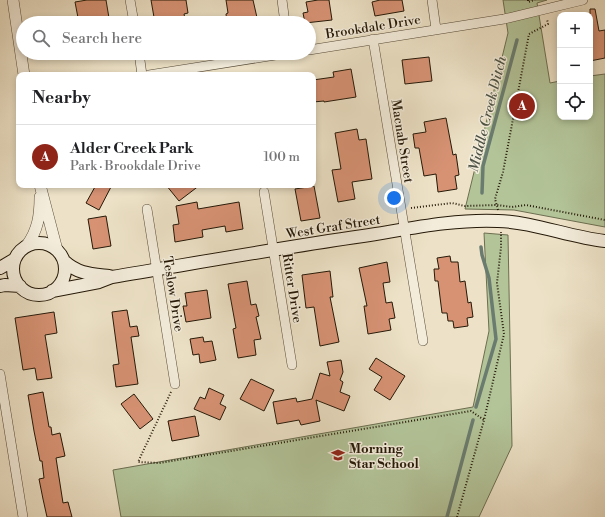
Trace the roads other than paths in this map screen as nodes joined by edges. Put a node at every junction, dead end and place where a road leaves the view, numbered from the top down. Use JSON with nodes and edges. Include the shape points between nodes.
{"nodes":[{"id":1,"x":13,"y":0,"type":"edge"},
{"id":2,"x":130,"y":0,"type":"edge"},
{"id":3,"x":282,"y":0,"type":"edge"},
{"id":4,"x":432,"y":0,"type":"edge"},
{"id":5,"x":583,"y":0,"type":"edge"},
{"id":6,"x":133,"y":16,"type":"edge"},
{"id":7,"x":284,"y":16,"type":"edge"},
{"id":8,"x":16,"y":20,"type":"edge"},
{"id":9,"x":436,"y":29,"type":"junction"},
{"id":10,"x":373,"y":39,"type":"junction"},
{"id":11,"x":316,"y":49,"type":"edge"},
{"id":12,"x":22,"y":60,"type":"edge"},
{"id":13,"x":140,"y":60,"type":"edge"},
{"id":14,"x":244,"y":60,"type":"edge"},
{"id":15,"x":24,"y":72,"type":"edge"},
{"id":16,"x":142,"y":72,"type":"edge"},
{"id":17,"x":168,"y":72,"type":"edge"},
{"id":18,"x":40,"y":188,"type":"edge"},
{"id":19,"x":41,"y":188,"type":"edge"},
{"id":20,"x":264,"y":192,"type":"dead end"},
{"id":21,"x":147,"y":209,"type":"dead end"},
{"id":22,"x":405,"y":229,"type":"junction"},
{"id":23,"x":605,"y":241,"type":"edge"},
{"id":24,"x":27,"y":245,"type":"junction"},
{"id":25,"x":273,"y":249,"type":"junction"},
{"id":26,"x":57,"y":250,"type":"junction"},
{"id":27,"x":14,"y":260,"type":"junction"},
{"id":28,"x":64,"y":261,"type":"junction"},
{"id":29,"x":0,"y":268,"type":"edge"},
{"id":30,"x":156,"y":269,"type":"junction"},
{"id":31,"x":112,"y":276,"type":"junction"},
{"id":32,"x":0,"y":286,"type":"edge"},
{"id":33,"x":20,"y":286,"type":"junction"},
{"id":34,"x":52,"y":291,"type":"junction"},
{"id":35,"x":423,"y":341,"type":"dead end"},
{"id":36,"x":292,"y":365,"type":"dead end"},
{"id":37,"x":0,"y":374,"type":"edge"},
{"id":38,"x":175,"y":384,"type":"road end"},
{"id":39,"x":22,"y":517,"type":"edge"}],
"edges":[{"from":1,"to":8,"type":"street"},
{"from":2,"to":6,"type":"street"},
{"from":3,"to":7,"type":"street"},
{"from":4,"to":9,"type":"street"},
{"from":5,"to":9,"type":"street","name":"Brookdale Drive","via":[[504,19]]},
{"from":9,"to":10,"type":"street","name":"Brookdale Drive"},
{"from":10,"to":11,"type":"street","name":"Brookdale Drive"},
{"from":10,"to":22,"type":"street","name":"Macnab Street"},
{"from":12,"to":15,"type":"street"},
{"from":13,"to":16,"type":"street"},
{"from":14,"to":17,"type":"street"},
{"from":18,"to":24,"type":"street","via":[[36,230]]},
{"from":19,"to":26,"type":"street"},
{"from":20,"to":25,"type":"street","name":"Ritter Drive"},
{"from":21,"to":30,"type":"street","name":"Teslow Drive"},
{"from":22,"to":23,"type":"main road","name":"West Graf Street","via":[[443,223],[500,221]]},
{"from":22,"to":25,"type":"main road","name":"West Graf Street"},
{"from":22,"to":35,"type":"street","name":"Macnab Street"},
{"from":24,"to":26,"type":"main road","via":[[39,242]]},
{"from":24,"to":27,"type":"main road"},
{"from":25,"to":30,"type":"main road","name":"West Graf Street"},
{"from":25,"to":36,"type":"street","name":"Ritter Drive"},
{"from":26,"to":28,"type":"main road"},
{"from":27,"to":29,"type":"main road"},
{"from":27,"to":33,"type":"main road","via":[[13,274]]},
{"from":28,"to":31,"type":"main road","name":"West Graf Street","via":[[77,271]]},
{"from":28,"to":34,"type":"main road","via":[[64,275],[58,287]]},
{"from":30,"to":31,"type":"main road","name":"West Graf Street"},
{"from":30,"to":38,"type":"street","name":"Teslow Drive"},
{"from":31,"to":34,"type":"main road","name":"West Graf Street","via":[[92,284]]},
{"from":32,"to":33,"type":"main road"},
{"from":33,"to":34,"type":"main road","via":[[32,294],[46,294]]},
{"from":37,"to":39,"type":"street"}]}
